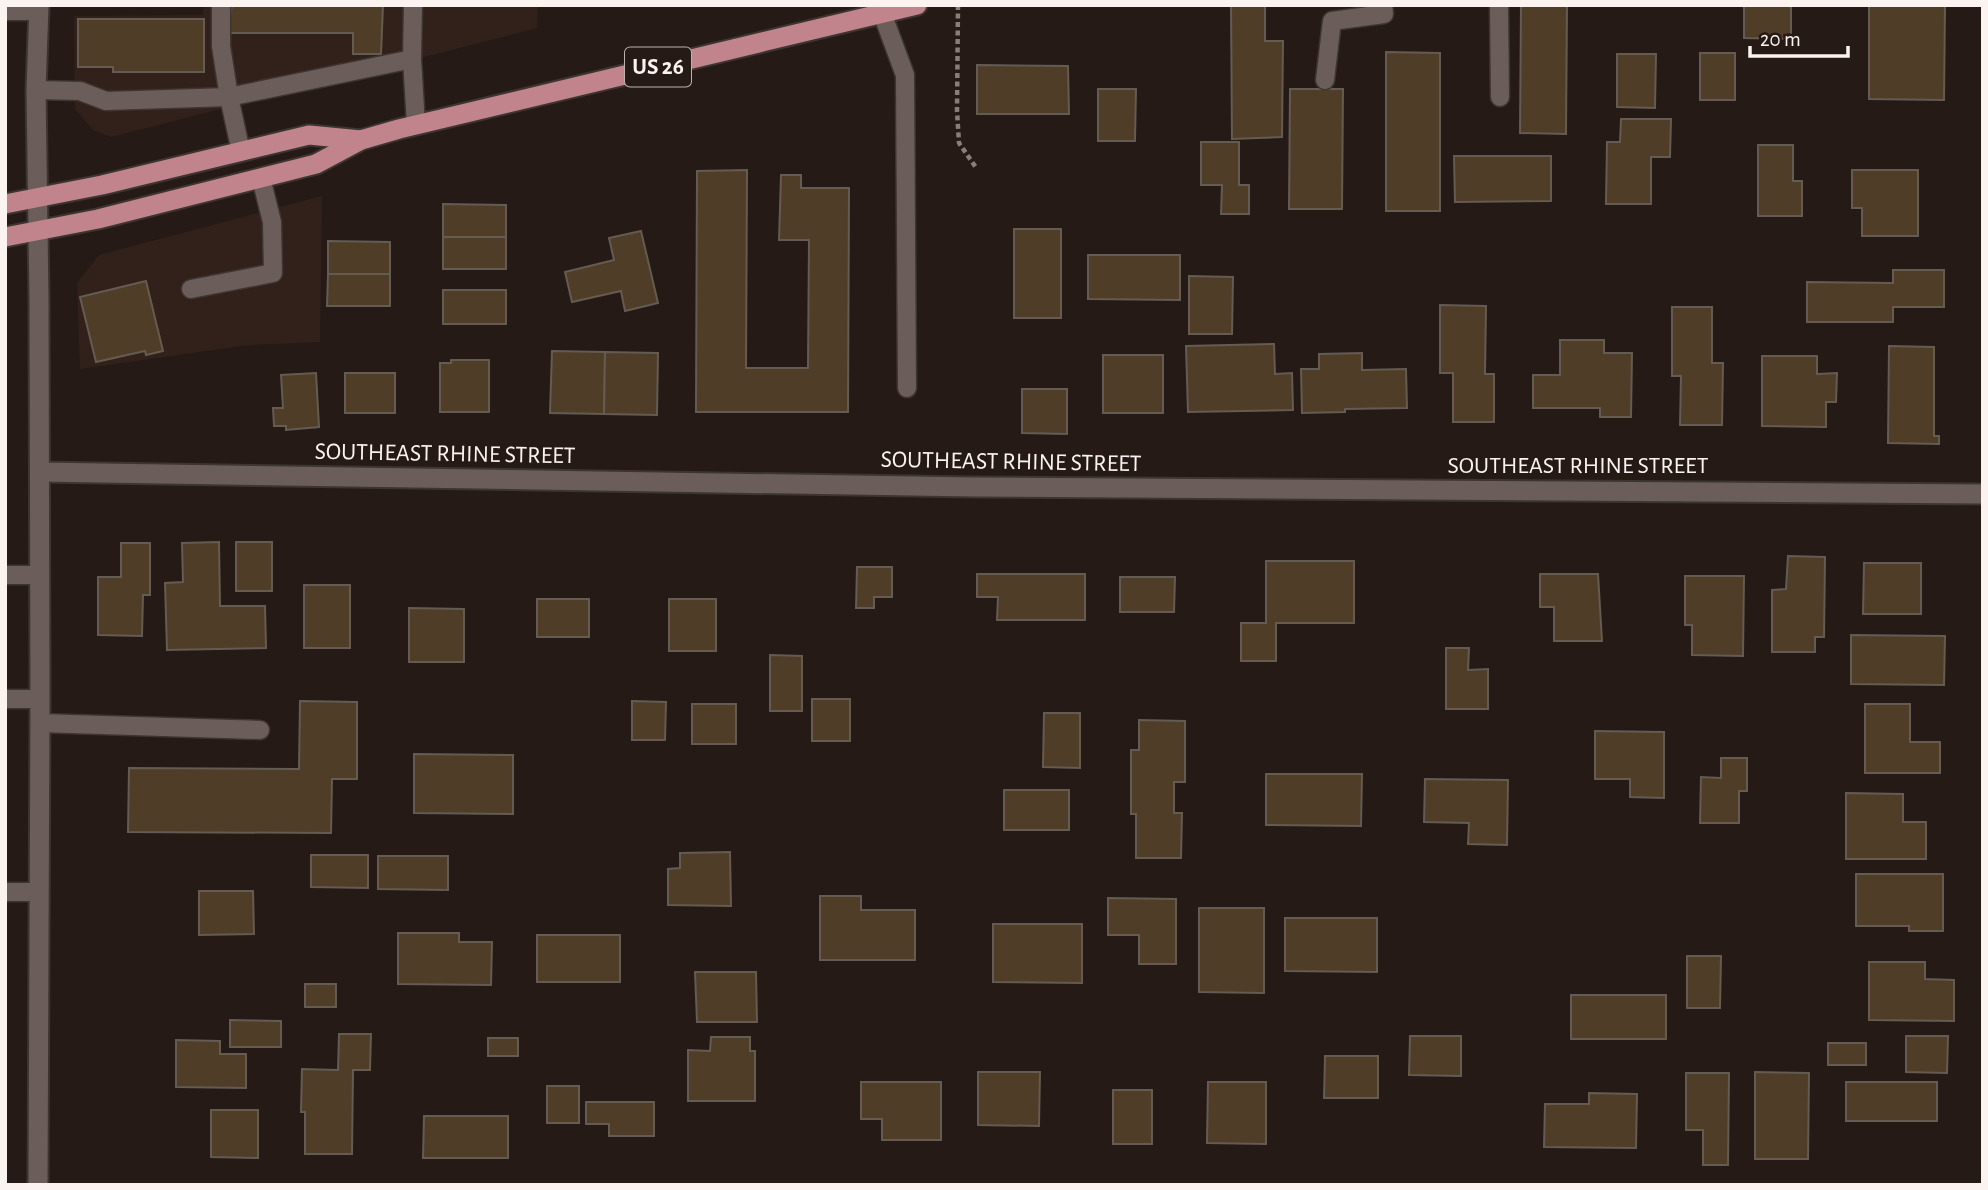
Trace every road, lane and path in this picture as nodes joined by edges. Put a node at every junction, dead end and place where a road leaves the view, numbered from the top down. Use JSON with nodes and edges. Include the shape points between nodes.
{"nodes":[{"id":1,"x":221,"y":5,"type":"edge"},
{"id":2,"x":413,"y":5,"type":"edge"},
{"id":3,"x":917,"y":5,"type":"edge"},
{"id":4,"x":958,"y":5,"type":"edge"},
{"id":5,"x":1383,"y":5,"type":"edge"},
{"id":6,"x":1499,"y":5,"type":"edge"},
{"id":7,"x":39,"y":8,"type":"edge"},
{"id":8,"x":881,"y":9,"type":"edge"},
{"id":9,"x":5,"y":11,"type":"edge"},
{"id":10,"x":412,"y":59,"type":"junction"},
{"id":11,"x":1325,"y":80,"type":"dead end"},
{"id":12,"x":37,"y":90,"type":"junction"},
{"id":13,"x":229,"y":97,"type":"junction"},
{"id":14,"x":1500,"y":97,"type":"dead end"},
{"id":15,"x":416,"y":125,"type":"junction"},
{"id":16,"x":361,"y":140,"type":"junction"},
{"id":17,"x":241,"y":152,"type":"junction"},
{"id":18,"x":977,"y":169,"type":"dead end"},
{"id":19,"x":261,"y":178,"type":"junction"},
{"id":20,"x":38,"y":197,"type":"junction"},
{"id":21,"x":5,"y":204,"type":"edge"},
{"id":22,"x":38,"y":231,"type":"junction"},
{"id":23,"x":5,"y":237,"type":"edge"},
{"id":24,"x":191,"y":289,"type":"dead end"},
{"id":25,"x":907,"y":388,"type":"dead end"},
{"id":26,"x":40,"y":472,"type":"junction"},
{"id":27,"x":1983,"y":494,"type":"edge"},
{"id":28,"x":5,"y":575,"type":"edge"},
{"id":29,"x":39,"y":575,"type":"junction"},
{"id":30,"x":5,"y":699,"type":"edge"},
{"id":31,"x":40,"y":699,"type":"junction"},
{"id":32,"x":40,"y":723,"type":"junction"},
{"id":33,"x":260,"y":730,"type":"dead end"},
{"id":34,"x":5,"y":892,"type":"edge"},
{"id":35,"x":38,"y":892,"type":"junction"},
{"id":36,"x":38,"y":1185,"type":"edge"}],
"edges":[{"from":1,"to":13,"type":"lane","via":[[221,46]]},
{"from":2,"to":10,"type":"lane"},
{"from":3,"to":8,"type":"main road","number":"US 26"},
{"from":4,"to":18,"type":"path","via":[[959,143]]},
{"from":5,"to":11,"type":"lane","via":[[1384,14],[1332,21]]},
{"from":6,"to":14,"type":"lane"},
{"from":7,"to":9,"type":"lane"},
{"from":7,"to":12,"type":"street"},
{"from":8,"to":15,"type":"main road","number":"US 26"},
{"from":8,"to":25,"type":"lane","via":[[905,75]]},
{"from":10,"to":13,"type":"lane"},
{"from":10,"to":15,"type":"lane"},
{"from":12,"to":13,"type":"lane","via":[[80,91],[106,101]]},
{"from":12,"to":20,"type":"street"},
{"from":13,"to":17,"type":"lane"},
{"from":15,"to":16,"type":"main road","number":"US 26"},
{"from":16,"to":17,"type":"main road","number":"US 26","via":[[309,135]]},
{"from":16,"to":19,"type":"main road","number":"US 26","via":[[316,164]]},
{"from":17,"to":20,"type":"main road","number":"US 26"},
{"from":19,"to":22,"type":"main road","number":"US 26"},
{"from":19,"to":24,"type":"lane","via":[[272,222],[273,273]]},
{"from":20,"to":21,"type":"main road","number":"US 26"},
{"from":20,"to":22,"type":"street"},
{"from":22,"to":23,"type":"main road","number":"US 26"},
{"from":22,"to":26,"type":"street"},
{"from":26,"to":27,"type":"street","name":"SOUTHEAST RHINE STREET","via":[[974,487]]},
{"from":26,"to":29,"type":"street"},
{"from":28,"to":29,"type":"lane"},
{"from":29,"to":31,"type":"street"},
{"from":30,"to":31,"type":"lane"},
{"from":31,"to":32,"type":"street"},
{"from":32,"to":33,"type":"lane"},
{"from":32,"to":35,"type":"street"},
{"from":34,"to":35,"type":"lane"},
{"from":35,"to":36,"type":"street"}]}
